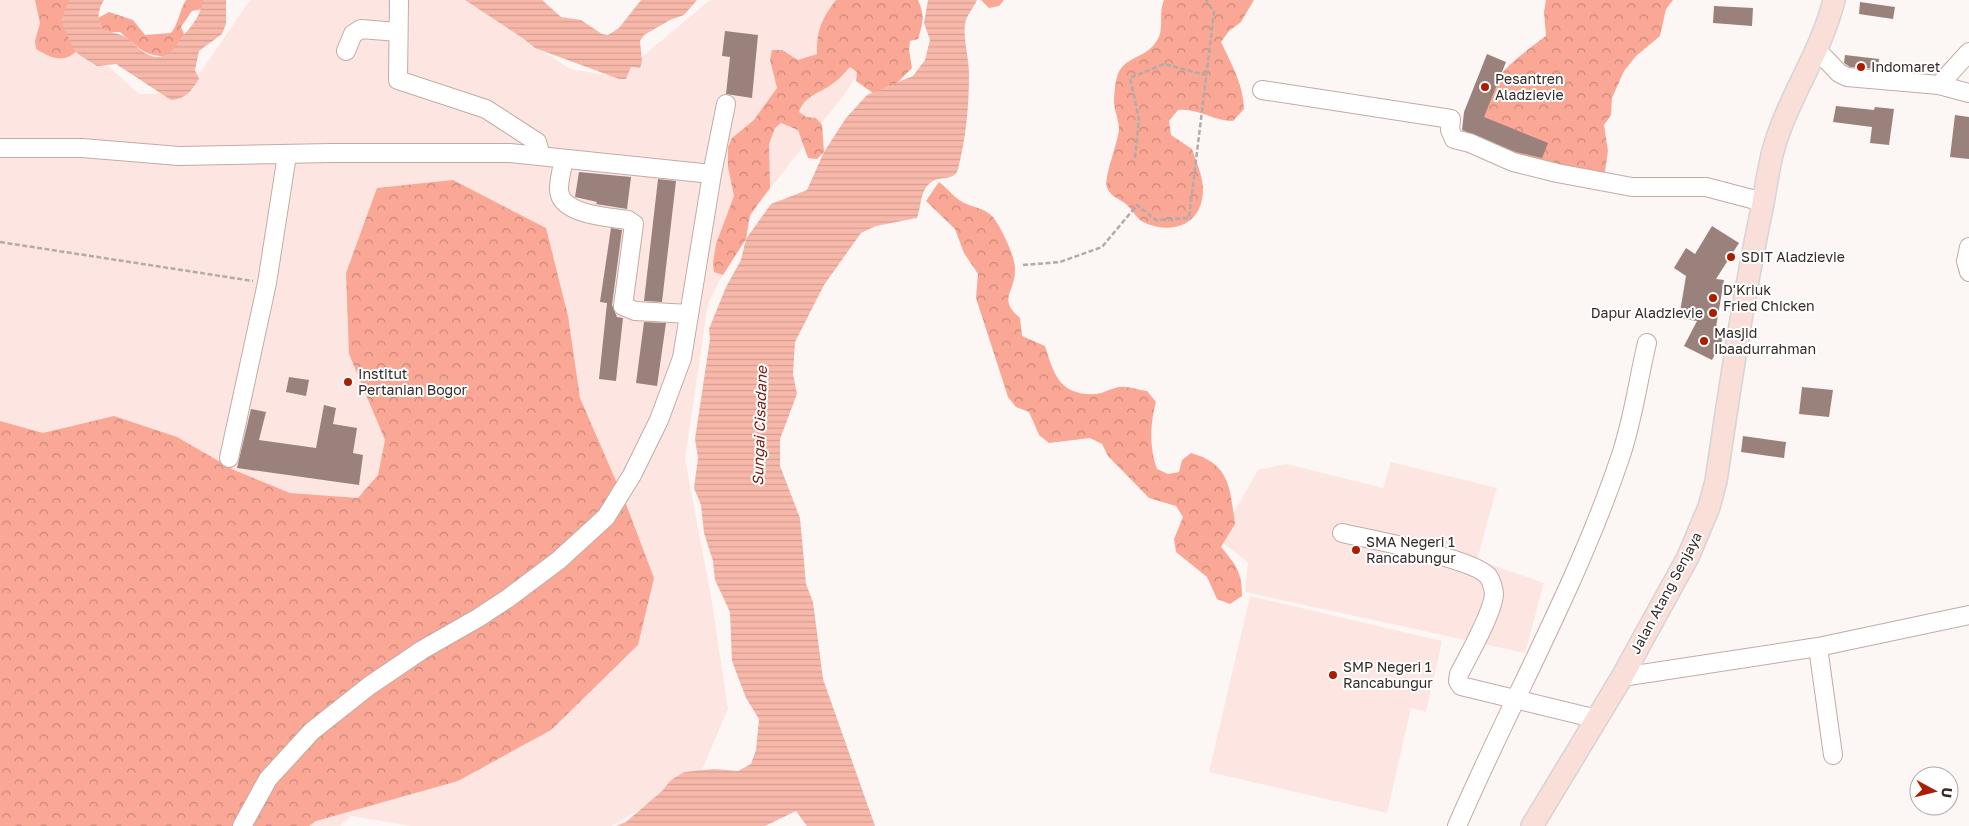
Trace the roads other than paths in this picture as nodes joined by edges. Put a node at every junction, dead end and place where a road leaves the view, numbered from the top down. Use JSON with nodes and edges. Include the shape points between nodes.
{"nodes":[{"id":1,"x":398,"y":0,"type":"edge"},
{"id":2,"x":1834,"y":0,"type":"edge"},
{"id":3,"x":398,"y":32,"type":"junction"},
{"id":4,"x":1816,"y":49,"type":"junction"},
{"id":5,"x":346,"y":51,"type":"dead end"},
{"id":6,"x":1969,"y":52,"type":"edge"},
{"id":7,"x":1939,"y":86,"type":"junction"},
{"id":8,"x":1262,"y":90,"type":"dead end"},
{"id":9,"x":1969,"y":94,"type":"edge"},
{"id":10,"x":726,"y":104,"type":"dead end"},
{"id":11,"x":0,"y":148,"type":"edge"},
{"id":12,"x":287,"y":156,"type":"junction"},
{"id":13,"x":541,"y":156,"type":"junction"},
{"id":14,"x":564,"y":159,"type":"junction"},
{"id":15,"x":712,"y":174,"type":"junction"},
{"id":16,"x":1763,"y":202,"type":"junction"},
{"id":17,"x":1969,"y":247,"type":"edge"},
{"id":18,"x":1969,"y":272,"type":"edge"},
{"id":19,"x":689,"y":314,"type":"junction"},
{"id":20,"x":1647,"y":343,"type":"dead end"},
{"id":21,"x":229,"y":458,"type":"dead end"},
{"id":22,"x":1342,"y":533,"type":"dead end"},
{"id":23,"x":1969,"y":615,"type":"edge"},
{"id":24,"x":1818,"y":647,"type":"junction"},
{"id":25,"x":1622,"y":677,"type":"junction"},
{"id":26,"x":1514,"y":699,"type":"junction"},
{"id":27,"x":1597,"y":719,"type":"junction"},
{"id":28,"x":1833,"y":755,"type":"dead end"},
{"id":29,"x":242,"y":826,"type":"edge"},
{"id":30,"x":1458,"y":826,"type":"edge"},
{"id":31,"x":1532,"y":826,"type":"edge"}],
"edges":[{"from":1,"to":3,"type":"street"},
{"from":2,"to":4,"type":"main road","name":"Jalan Atang Senjaya"},
{"from":3,"to":5,"type":"street","via":[[361,29],[353,34]]},
{"from":3,"to":13,"type":"street","via":[[398,80],[486,109],[537,142]]},
{"from":4,"to":7,"type":"street","via":[[1847,77]]},
{"from":4,"to":16,"type":"main road","name":"Jalan Atang Senjaya","via":[[1773,149]]},
{"from":6,"to":7,"type":"street"},
{"from":7,"to":9,"type":"street"},
{"from":8,"to":16,"type":"street","via":[[1451,119],[1450,130],[1454,139],[1513,162],[1557,173],[1632,187],[1706,187]]},
{"from":10,"to":15,"type":"street"},
{"from":11,"to":12,"type":"street","via":[[82,148],[179,156]]},
{"from":12,"to":13,"type":"street","via":[[510,153]]},
{"from":12,"to":21,"type":"street","via":[[267,283]]},
{"from":13,"to":14,"type":"street"},
{"from":14,"to":15,"type":"street"},
{"from":14,"to":19,"type":"street","via":[[559,191],[563,202],[572,209],[634,224],[623,306],[635,311]]},
{"from":15,"to":19,"type":"street"},
{"from":16,"to":25,"type":"main road","name":"Jalan Atang Senjaya","via":[[1709,507],[1688,557]]},
{"from":17,"to":18,"type":"street","via":[[1966,261]]},
{"from":19,"to":29,"type":"street","via":[[682,358],[658,420],[632,475],[606,517],[559,560],[507,599],[422,650],[312,731],[268,778]]},
{"from":20,"to":26,"type":"street","via":[[1621,456],[1566,592]]},
{"from":22,"to":26,"type":"street","via":[[1406,546],[1475,567],[1488,576],[1494,594],[1458,681],[1461,686]]},
{"from":23,"to":24,"type":"street"},
{"from":24,"to":25,"type":"street"},
{"from":24,"to":28,"type":"street"},
{"from":25,"to":27,"type":"main road","name":"Jalan Atang Senjaya"},
{"from":26,"to":27,"type":"street"},
{"from":26,"to":30,"type":"street"},
{"from":27,"to":31,"type":"main road","name":"Jalan Atang Senjaya"}]}
